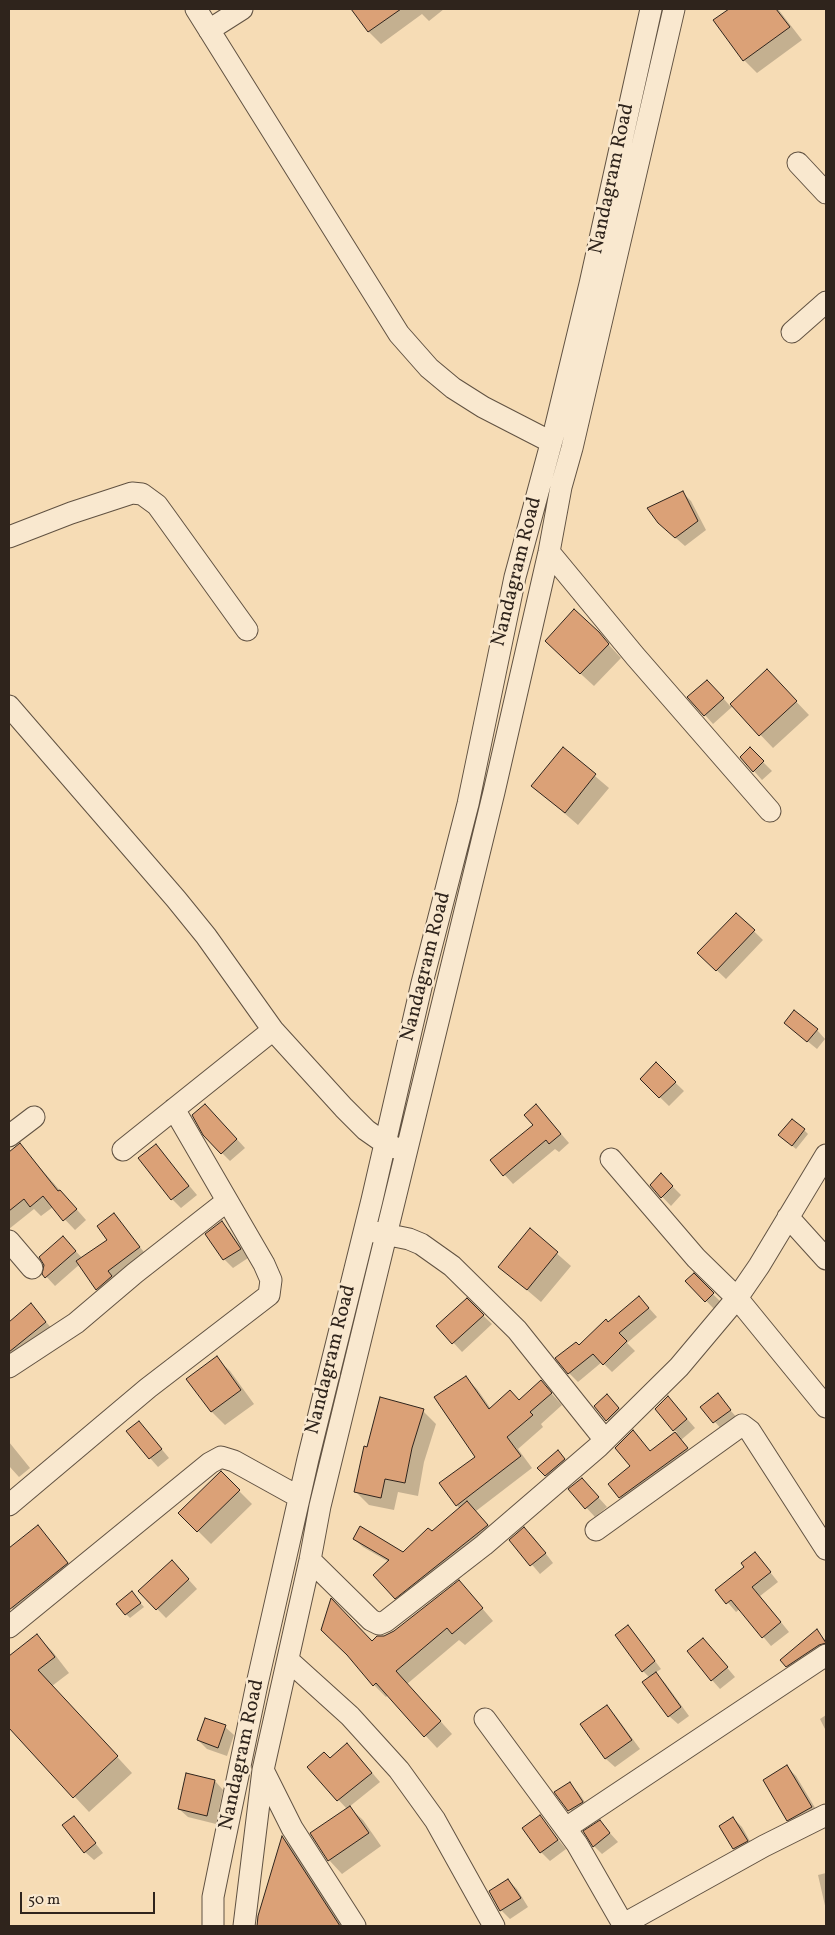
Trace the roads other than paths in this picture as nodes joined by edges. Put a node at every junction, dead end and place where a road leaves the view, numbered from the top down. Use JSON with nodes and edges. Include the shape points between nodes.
{"nodes":[{"id":1,"x":196,"y":9,"type":"edge"},
{"id":2,"x":242,"y":9,"type":"edge"},
{"id":3,"x":651,"y":9,"type":"edge"},
{"id":4,"x":674,"y":9,"type":"edge"},
{"id":5,"x":209,"y":30,"type":"junction"},
{"id":6,"x":617,"y":160,"type":"junction"},
{"id":7,"x":798,"y":163,"type":"dead end"},
{"id":8,"x":638,"y":164,"type":"junction"},
{"id":9,"x":826,"y":193,"type":"edge"},
{"id":10,"x":826,"y":302,"type":"edge"},
{"id":11,"x":593,"y":314,"type":"junction"},
{"id":12,"x":792,"y":332,"type":"dead end"},
{"id":13,"x":551,"y":442,"type":"junction"},
{"id":14,"x":9,"y":537,"type":"edge"},
{"id":15,"x":549,"y":552,"type":"junction"},
{"id":16,"x":247,"y":630,"type":"dead end"},
{"id":17,"x":492,"y":688,"type":"junction"},
{"id":18,"x":517,"y":694,"type":"junction"},
{"id":19,"x":9,"y":706,"type":"edge"},
{"id":20,"x":770,"y":811,"type":"dead end"},
{"id":21,"x":273,"y":1030,"type":"junction"},
{"id":22,"x":174,"y":1109,"type":"junction"},
{"id":23,"x":34,"y":1117,"type":"dead end"},
{"id":24,"x":9,"y":1136,"type":"edge"},
{"id":25,"x":386,"y":1144,"type":"junction"},
{"id":26,"x":123,"y":1150,"type":"dead end"},
{"id":27,"x":405,"y":1152,"type":"junction"},
{"id":28,"x":826,"y":1155,"type":"edge"},
{"id":29,"x":611,"y":1159,"type":"dead end"},
{"id":30,"x":227,"y":1201,"type":"junction"},
{"id":31,"x":788,"y":1217,"type":"junction"},
{"id":32,"x":365,"y":1230,"type":"junction"},
{"id":33,"x":387,"y":1235,"type":"junction"},
{"id":34,"x":9,"y":1241,"type":"edge"},
{"id":35,"x":826,"y":1259,"type":"edge"},
{"id":36,"x":32,"y":1268,"type":"dead end"},
{"id":37,"x":737,"y":1298,"type":"junction"},
{"id":38,"x":9,"y":1366,"type":"edge"},
{"id":39,"x":826,"y":1407,"type":"edge"},
{"id":40,"x":605,"y":1440,"type":"junction"},
{"id":41,"x":299,"y":1497,"type":"junction"},
{"id":42,"x":9,"y":1505,"type":"edge"},
{"id":43,"x":596,"y":1530,"type":"dead end"},
{"id":44,"x":826,"y":1549,"type":"edge"},
{"id":45,"x":310,"y":1560,"type":"junction"},
{"id":46,"x":9,"y":1627,"type":"edge"},
{"id":47,"x":826,"y":1655,"type":"edge"},
{"id":48,"x":288,"y":1660,"type":"junction"},
{"id":49,"x":486,"y":1719,"type":"dead end"},
{"id":50,"x":263,"y":1770,"type":"junction"},
{"id":51,"x":826,"y":1815,"type":"edge"},
{"id":52,"x":566,"y":1828,"type":"junction"},
{"id":53,"x":623,"y":1925,"type":"edge"},
{"id":54,"x":213,"y":1926,"type":"edge"},
{"id":55,"x":244,"y":1926,"type":"edge"},
{"id":56,"x":355,"y":1926,"type":"edge"},
{"id":57,"x":494,"y":1926,"type":"edge"}],
"edges":[{"from":1,"to":5,"type":"street"},
{"from":2,"to":5,"type":"street"},
{"from":3,"to":6,"type":"street","name":"Nandagram Road"},
{"from":4,"to":8,"type":"street","name":"Nandagram Road"},
{"from":5,"to":13,"type":"street","via":[[398,334],[429,368],[454,388]]},
{"from":6,"to":8,"type":"street"},
{"from":6,"to":11,"type":"street","name":"Nandagram Road"},
{"from":7,"to":9,"type":"street"},
{"from":8,"to":11,"type":"street","name":"Nandagram Road"},
{"from":10,"to":12,"type":"street"},
{"from":11,"to":13,"type":"street","name":"Nandagram Road"},
{"from":11,"to":15,"type":"street","name":"Nandagram Road","via":[[572,448]]},
{"from":13,"to":17,"type":"street","name":"Nandagram Road","via":[[514,577]]},
{"from":14,"to":16,"type":"street","via":[[71,512],[132,493],[142,494],[157,505]]},
{"from":15,"to":18,"type":"street","name":"Nandagram Road"},
{"from":15,"to":20,"type":"street"},
{"from":17,"to":18,"type":"street"},
{"from":17,"to":25,"type":"street","name":"Nandagram Road","via":[[468,804],[422,983]]},
{"from":18,"to":27,"type":"street","name":"Nandagram Road"},
{"from":19,"to":21,"type":"street","via":[[176,899]]},
{"from":21,"to":22,"type":"street"},
{"from":21,"to":25,"type":"street","via":[[344,1108]]},
{"from":22,"to":26,"type":"street"},
{"from":22,"to":30,"type":"street"},
{"from":23,"to":24,"type":"street"},
{"from":25,"to":27,"type":"street"},
{"from":25,"to":32,"type":"street","name":"Nandagram Road"},
{"from":27,"to":33,"type":"street","name":"Nandagram Road"},
{"from":28,"to":31,"type":"street"},
{"from":29,"to":37,"type":"street","via":[[696,1258]]},
{"from":30,"to":38,"type":"street","via":[[76,1323]]},
{"from":30,"to":42,"type":"street","via":[[271,1280],[269,1295],[148,1388]]},
{"from":31,"to":35,"type":"street"},
{"from":31,"to":37,"type":"street"},
{"from":32,"to":33,"type":"street"},
{"from":32,"to":41,"type":"street","name":"Nandagram Road"},
{"from":33,"to":40,"type":"street","via":[[422,1244],[452,1266],[517,1330]]},
{"from":33,"to":45,"type":"street","name":"Nandagram Road","via":[[320,1506]]},
{"from":34,"to":36,"type":"street"},
{"from":37,"to":39,"type":"street"},
{"from":37,"to":40,"type":"street","via":[[680,1367]]},
{"from":40,"to":45,"type":"street","via":[[484,1545],[386,1621],[378,1624],[371,1620]]},
{"from":41,"to":46,"type":"street","via":[[234,1461],[221,1458],[210,1463]]},
{"from":41,"to":54,"type":"street","name":"Nandagram Road","via":[[221,1861],[214,1896]]},
{"from":43,"to":44,"type":"street","via":[[744,1425]]},
{"from":45,"to":48,"type":"street","name":"Nandagram Road"},
{"from":47,"to":52,"type":"street"},
{"from":48,"to":50,"type":"street","name":"Nandagram Road"},
{"from":48,"to":57,"type":"street","via":[[350,1716],[399,1770],[435,1820]]},
{"from":49,"to":52,"type":"street"},
{"from":50,"to":55,"type":"street","name":"Nandagram Road"},
{"from":50,"to":56,"type":"street","via":[[292,1828]]},
{"from":51,"to":53,"type":"street"},
{"from":52,"to":53,"type":"street"}]}
